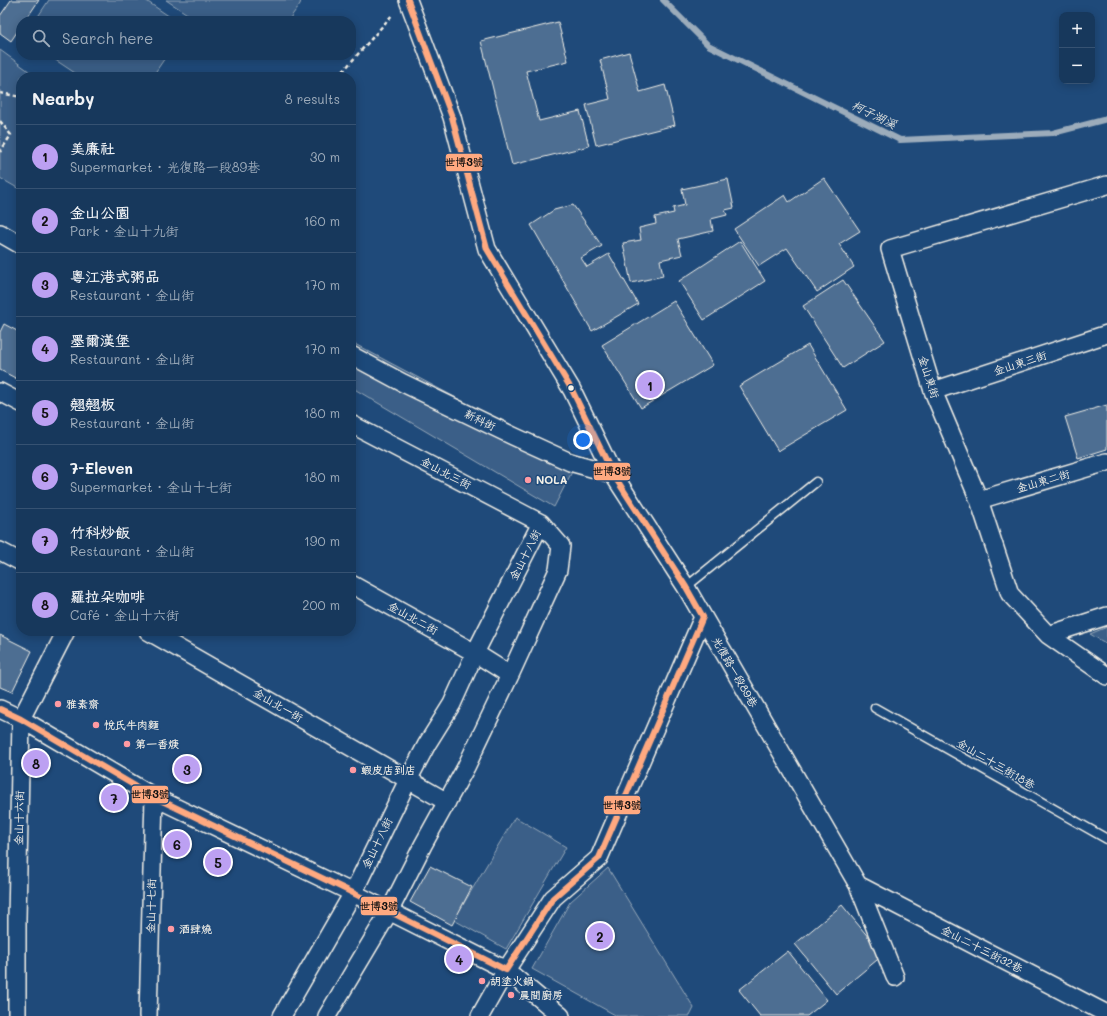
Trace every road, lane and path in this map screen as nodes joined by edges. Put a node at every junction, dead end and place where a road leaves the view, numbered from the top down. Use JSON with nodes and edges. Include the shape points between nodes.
{"nodes":[{"id":1,"x":408,"y":0,"type":"edge"},
{"id":2,"x":395,"y":12,"type":"dead end"},
{"id":3,"x":356,"y":56,"type":"edge"},
{"id":4,"x":353,"y":60,"type":"edge"},
{"id":5,"x":342,"y":72,"type":"edge"},
{"id":6,"x":0,"y":92,"type":"edge"},
{"id":7,"x":16,"y":96,"type":"edge"},
{"id":8,"x":0,"y":121,"type":"edge"},
{"id":9,"x":0,"y":152,"type":"edge"},
{"id":10,"x":1107,"y":185,"type":"edge"},
{"id":11,"x":0,"y":233,"type":"edge"},
{"id":12,"x":16,"y":242,"type":"edge"},
{"id":13,"x":1107,"y":334,"type":"edge"},
{"id":14,"x":356,"y":358,"type":"edge"},
{"id":15,"x":933,"y":391,"type":"junction"},
{"id":16,"x":0,"y":392,"type":"edge"},
{"id":17,"x":16,"y":400,"type":"edge"},
{"id":18,"x":356,"y":427,"type":"edge"},
{"id":19,"x":1107,"y":462,"type":"edge"},
{"id":20,"x":613,"y":474,"type":"junction"},
{"id":21,"x":816,"y":482,"type":"dead end"},
{"id":22,"x":978,"y":500,"type":"junction"},
{"id":23,"x":541,"y":523,"type":"junction"},
{"id":24,"x":0,"y":551,"type":"edge"},
{"id":25,"x":16,"y":559,"type":"edge"},
{"id":26,"x":356,"y":587,"type":"edge"},
{"id":27,"x":686,"y":587,"type":"junction"},
{"id":28,"x":1107,"y":616,"type":"edge"},
{"id":29,"x":703,"y":617,"type":"junction"},
{"id":30,"x":1048,"y":635,"type":"junction"},
{"id":31,"x":63,"y":636,"type":"edge"},
{"id":32,"x":157,"y":636,"type":"edge"},
{"id":33,"x":475,"y":653,"type":"junction"},
{"id":34,"x":510,"y":675,"type":"junction"},
{"id":35,"x":1107,"y":676,"type":"edge"},
{"id":36,"x":875,"y":708,"type":"dead end"},
{"id":37,"x":0,"y":710,"type":"edge"},
{"id":38,"x":21,"y":720,"type":"junction"},
{"id":39,"x":408,"y":780,"type":"junction"},
{"id":40,"x":154,"y":797,"type":"junction"},
{"id":41,"x":447,"y":802,"type":"junction"},
{"id":42,"x":1107,"y":839,"type":"edge"},
{"id":43,"x":858,"y":885,"type":"junction"},
{"id":44,"x":353,"y":892,"type":"junction"},
{"id":45,"x":389,"y":912,"type":"junction"},
{"id":46,"x":506,"y":970,"type":"junction"},
{"id":47,"x":895,"y":977,"type":"dead end"},
{"id":48,"x":1107,"y":1014,"type":"edge"},
{"id":49,"x":17,"y":1016,"type":"edge"},
{"id":50,"x":148,"y":1016,"type":"edge"},
{"id":51,"x":282,"y":1016,"type":"edge"},
{"id":52,"x":327,"y":1016,"type":"edge"},
{"id":53,"x":480,"y":1016,"type":"edge"},
{"id":54,"x":561,"y":1016,"type":"edge"}],
"edges":[{"from":1,"to":20,"type":"street","name":"光復路一段89巷","via":[[452,118],[488,249],[572,390]]},
{"from":2,"to":3,"type":"path"},
{"from":4,"to":5,"type":"path"},
{"from":6,"to":7,"type":"path"},
{"from":8,"to":9,"type":"path","via":[[11,135]]},
{"from":10,"to":15,"type":"street","name":"金山東街","via":[[890,249]]},
{"from":11,"to":12,"type":"street"},
{"from":13,"to":15,"type":"street","name":"金山東三街"},
{"from":14,"to":20,"type":"street","name":"新科街","via":[[403,383],[570,462]]},
{"from":15,"to":22,"type":"street","name":"金山東街"},
{"from":16,"to":17,"type":"street"},
{"from":18,"to":23,"type":"street","name":"金山北三街"},
{"from":19,"to":22,"type":"street","name":"金山東二街"},
{"from":20,"to":27,"type":"street","name":"光復路一段89巷"},
{"from":21,"to":27,"type":"lane"},
{"from":22,"to":30,"type":"street","name":"金山東街","via":[[1010,594]]},
{"from":23,"to":33,"type":"street","name":"金山十八街"},
{"from":23,"to":34,"type":"street","name":"金山十八街","via":[[561,546],[558,570]]},
{"from":24,"to":25,"type":"street"},
{"from":26,"to":33,"type":"street","name":"金山北二街"},
{"from":27,"to":29,"type":"street","name":"光復路一段89巷"},
{"from":28,"to":30,"type":"street"},
{"from":29,"to":43,"type":"street","name":"光復路一段89巷"},
{"from":29,"to":46,"type":"street","via":[[599,858],[553,898]]},
{"from":30,"to":35,"type":"street","name":"金山東街"},
{"from":31,"to":38,"type":"street","name":"金山十六街"},
{"from":32,"to":39,"type":"street","name":"金山北一街"},
{"from":33,"to":34,"type":"street","name":"金山北二街"},
{"from":33,"to":39,"type":"street","name":"金山十八街","via":[[452,704]]},
{"from":34,"to":41,"type":"street","name":"金山十八街"},
{"from":36,"to":42,"type":"lane","name":"金山二十三街18巷"},
{"from":37,"to":38,"type":"street"},
{"from":38,"to":40,"type":"street"},
{"from":38,"to":49,"type":"street","name":"金山十六街"},
{"from":39,"to":41,"type":"street","name":"金山北一街"},
{"from":39,"to":44,"type":"street","name":"金山十八街"},
{"from":40,"to":44,"type":"street"},
{"from":40,"to":50,"type":"street","name":"金山十七街"},
{"from":41,"to":45,"type":"street","name":"金山十八街"},
{"from":43,"to":47,"type":"street","name":"光復路一段89巷"},
{"from":43,"to":48,"type":"street","name":"金山二十三街32巷"},
{"from":44,"to":45,"type":"street"},
{"from":44,"to":51,"type":"street","name":"金山十八街"},
{"from":45,"to":46,"type":"street"},
{"from":45,"to":52,"type":"street","name":"金山十八街"},
{"from":46,"to":53,"type":"street"},
{"from":46,"to":54,"type":"street"}]}
